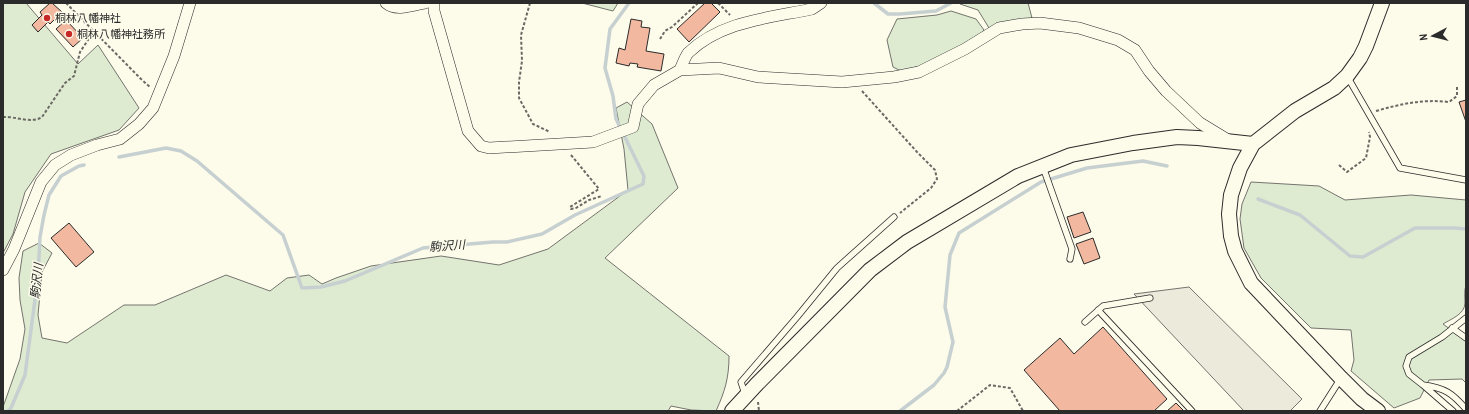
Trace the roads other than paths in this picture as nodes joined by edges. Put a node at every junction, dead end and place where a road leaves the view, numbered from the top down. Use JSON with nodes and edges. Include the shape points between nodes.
{"nodes":[{"id":1,"x":190,"y":3,"type":"edge"},
{"id":2,"x":386,"y":3,"type":"edge"},
{"id":3,"x":425,"y":3,"type":"edge"},
{"id":4,"x":434,"y":3,"type":"edge"},
{"id":5,"x":821,"y":3,"type":"edge"},
{"id":6,"x":1382,"y":3,"type":"edge"},
{"id":7,"x":680,"y":70,"type":"junction"},
{"id":8,"x":1347,"y":76,"type":"junction"},
{"id":9,"x":1230,"y":142,"type":"junction"},
{"id":10,"x":1253,"y":144,"type":"junction"},
{"id":11,"x":1044,"y":169,"type":"junction"},
{"id":12,"x":1466,"y":180,"type":"edge"},
{"id":13,"x":894,"y":217,"type":"road end"},
{"id":14,"x":1070,"y":259,"type":"dead end"},
{"id":15,"x":3,"y":270,"type":"edge"},
{"id":16,"x":1150,"y":298,"type":"dead end"},
{"id":17,"x":1098,"y":310,"type":"junction"},
{"id":18,"x":1466,"y":318,"type":"edge"},
{"id":19,"x":1085,"y":322,"type":"dead end"},
{"id":20,"x":1452,"y":328,"type":"junction"},
{"id":21,"x":1466,"y":338,"type":"edge"},
{"id":22,"x":1341,"y":378,"type":"junction"},
{"id":23,"x":1423,"y":385,"type":"junction"},
{"id":24,"x":745,"y":397,"type":"junction"},
{"id":25,"x":1466,"y":409,"type":"edge"},
{"id":26,"x":732,"y":411,"type":"edge"},
{"id":27,"x":1192,"y":411,"type":"edge"},
{"id":28,"x":1320,"y":411,"type":"edge"},
{"id":29,"x":1378,"y":411,"type":"edge"},
{"id":30,"x":1453,"y":411,"type":"edge"}],
"edges":[{"from":1,"to":15,"type":"street","via":[[174,56],[153,108],[139,124],[120,139],[96,145],[55,165],[41,182],[14,250]]},
{"from":2,"to":3,"type":"street","via":[[390,7],[399,8]]},
{"from":4,"to":7,"type":"street","via":[[434,11],[468,130],[481,146],[488,148],[593,142],[633,127],[638,104],[654,85]]},
{"from":5,"to":7,"type":"street","via":[[812,9],[738,24],[709,37],[687,54]]},
{"from":6,"to":8,"type":"street","via":[[1366,46]]},
{"from":7,"to":9,"type":"street","via":[[719,68],[758,77],[855,82],[919,72],[965,49],[999,28],[1022,24],[1079,28],[1118,40],[1135,50],[1166,91],[1200,123]]},
{"from":8,"to":10,"type":"street","via":[[1334,88],[1295,111]]},
{"from":8,"to":12,"type":"lane","via":[[1400,168]]},
{"from":9,"to":10,"type":"street"},
{"from":9,"to":11,"type":"street","via":[[1177,138],[1133,142],[1071,155]]},
{"from":10,"to":22,"type":"street","via":[[1240,168],[1231,195],[1229,214],[1235,251],[1251,283]]},
{"from":11,"to":14,"type":"lane","via":[[1072,249]]},
{"from":11,"to":24,"type":"street","via":[[1018,176],[948,216],[870,270]]},
{"from":13,"to":24,"type":"lane","via":[[837,268],[750,371],[741,382]]},
{"from":16,"to":17,"type":"lane","via":[[1103,306]]},
{"from":17,"to":19,"type":"lane"},
{"from":17,"to":27,"type":"lane"},
{"from":18,"to":20,"type":"lane"},
{"from":20,"to":21,"type":"lane"},
{"from":20,"to":23,"type":"lane","via":[[1409,357],[1406,366],[1409,374]]},
{"from":22,"to":28,"type":"lane"},
{"from":22,"to":29,"type":"street"},
{"from":23,"to":25,"type":"lane","via":[[1446,390]]},
{"from":23,"to":30,"type":"lane"},
{"from":24,"to":26,"type":"street"}]}
